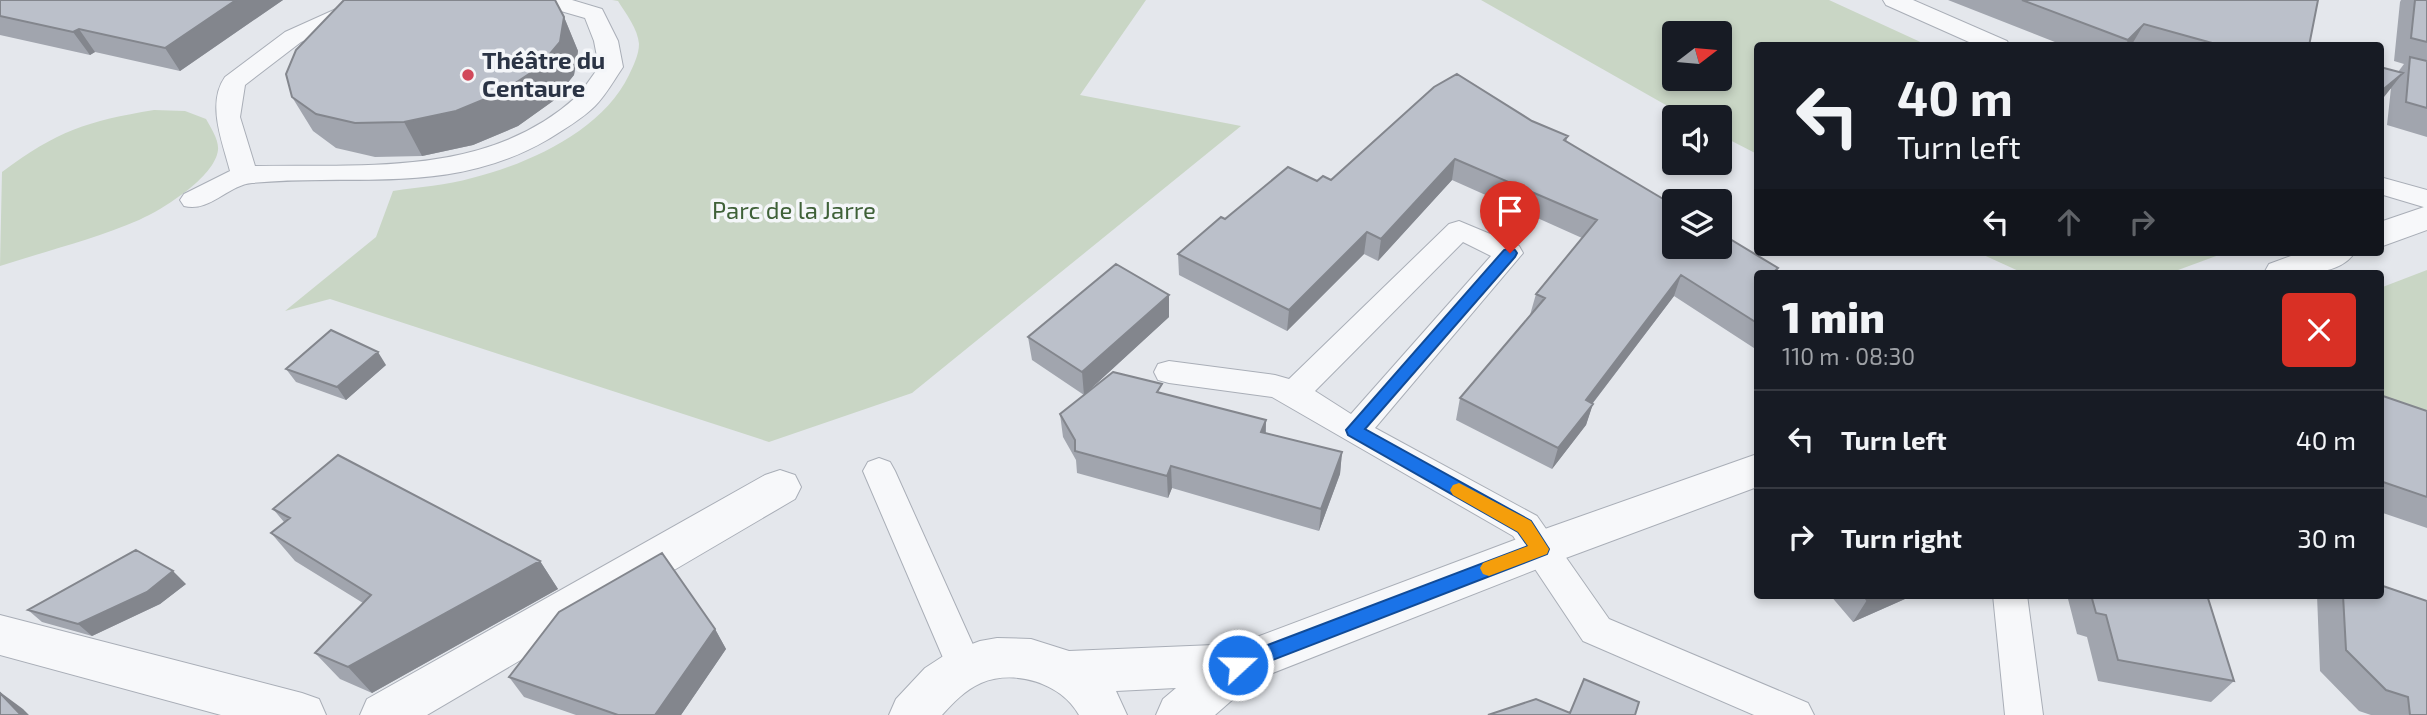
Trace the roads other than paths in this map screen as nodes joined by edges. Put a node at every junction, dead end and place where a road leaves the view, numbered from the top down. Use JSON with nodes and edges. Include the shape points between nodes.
{"nodes":[{"id":1,"x":374,"y":0,"type":"edge"},
{"id":2,"x":548,"y":0,"type":"edge"},
{"id":3,"x":1894,"y":0,"type":"edge"},
{"id":4,"x":1990,"y":42,"type":"edge"},
{"id":5,"x":243,"y":175,"type":"junction"},
{"id":6,"x":2384,"y":187,"type":"edge"},
{"id":7,"x":2427,"y":198,"type":"edge"},
{"id":8,"x":193,"y":200,"type":"dead end"},
{"id":9,"x":2427,"y":218,"type":"edge"},
{"id":10,"x":2384,"y":234,"type":"edge"},
{"id":11,"x":2327,"y":256,"type":"edge"},
{"id":12,"x":2290,"y":270,"type":"edge"},
{"id":13,"x":1169,"y":372,"type":"dead end"},
{"id":14,"x":1294,"y":393,"type":"junction"},
{"id":15,"x":1354,"y":430,"type":"junction"},
{"id":16,"x":879,"y":471,"type":"dead end"},
{"id":17,"x":1754,"y":471,"type":"edge"},
{"id":18,"x":780,"y":487,"type":"dead end"},
{"id":19,"x":1540,"y":549,"type":"junction"},
{"id":20,"x":2010,"y":599,"type":"edge"},
{"id":21,"x":0,"y":635,"type":"edge"},
{"id":22,"x":1238,"y":665,"type":"junction"},
{"id":23,"x":965,"y":667,"type":"junction"},
{"id":24,"x":1066,"y":672,"type":"junction"},
{"id":25,"x":302,"y":715,"type":"edge"},
{"id":26,"x":384,"y":715,"type":"edge"},
{"id":27,"x":914,"y":715,"type":"edge"},
{"id":28,"x":1103,"y":715,"type":"edge"},
{"id":29,"x":1180,"y":715,"type":"edge"},
{"id":30,"x":1795,"y":715,"type":"edge"},
{"id":31,"x":2024,"y":715,"type":"edge"}],
"edges":[{"from":1,"to":5,"type":"lane","via":[[293,37],[233,82],[228,117]]},
{"from":2,"to":5,"type":"lane","via":[[594,14],[611,67],[586,101],[516,147],[465,164],[423,171]]},
{"from":3,"to":4,"type":"lane"},
{"from":5,"to":8,"type":"lane"},
{"from":6,"to":7,"type":"lane"},
{"from":9,"to":10,"type":"street"},
{"from":11,"to":12,"type":"street"},
{"from":13,"to":14,"type":"lane","via":[[1275,386]]},
{"from":14,"to":15,"type":"lane"},
{"from":14,"to":15,"type":"lane","via":[[1459,230],[1510,253]]},
{"from":15,"to":19,"type":"lane","via":[[1525,526]]},
{"from":16,"to":23,"type":"lane"},
{"from":17,"to":19,"type":"street"},
{"from":18,"to":26,"type":"street"},
{"from":19,"to":22,"type":"street"},
{"from":19,"to":30,"type":"lane","via":[[1596,630]]},
{"from":20,"to":31,"type":"lane"},
{"from":21,"to":25,"type":"street"},
{"from":22,"to":24,"type":"street"},
{"from":22,"to":29,"type":"street"},
{"from":23,"to":24,"type":"street","via":[[1003,658],[1036,660]]},
{"from":23,"to":27,"type":"street","via":[[931,691]]},
{"from":24,"to":28,"type":"street","via":[[1090,691]]}]}
